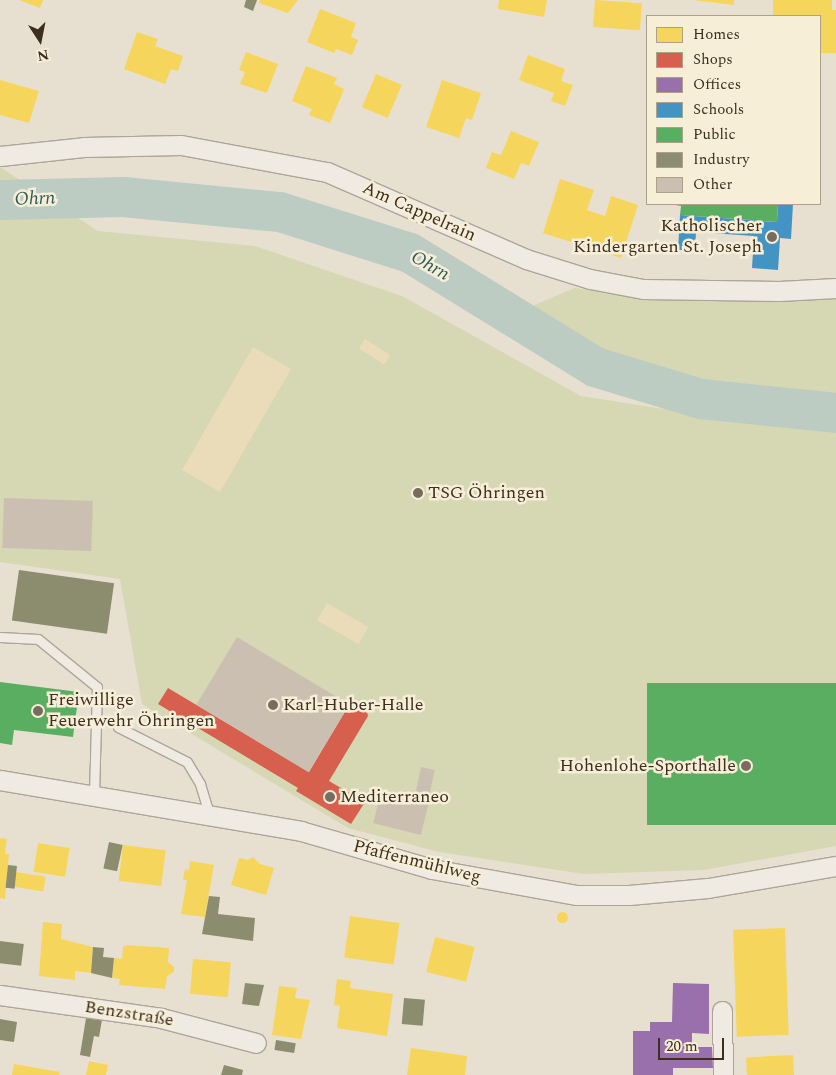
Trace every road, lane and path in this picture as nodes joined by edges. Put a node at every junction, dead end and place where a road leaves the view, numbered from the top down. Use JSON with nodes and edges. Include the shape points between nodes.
{"nodes":[{"id":1,"x":0,"y":156,"type":"edge"},
{"id":2,"x":836,"y":288,"type":"edge"},
{"id":3,"x":0,"y":637,"type":"edge"},
{"id":4,"x":118,"y":727,"type":"dead end"},
{"id":5,"x":0,"y":780,"type":"edge"},
{"id":6,"x":94,"y":795,"type":"junction"},
{"id":7,"x":209,"y":814,"type":"junction"},
{"id":8,"x":836,"y":866,"type":"edge"},
{"id":9,"x":0,"y":995,"type":"edge"},
{"id":10,"x":722,"y":1011,"type":"dead end"},
{"id":11,"x":256,"y":1043,"type":"dead end"},
{"id":12,"x":723,"y":1075,"type":"edge"}],
"edges":[{"from":1,"to":2,"type":"street","name":"Am Cappelrain","via":[[84,147],[181,145],[327,172],[526,259],[590,280],[643,289],[779,291]]},
{"from":3,"to":6,"type":"lane","via":[[38,639],[97,687]]},
{"from":4,"to":7,"type":"lane","via":[[187,762],[200,784]]},
{"from":5,"to":6,"type":"street","name":"Pfaffenmühlweg"},
{"from":6,"to":7,"type":"street","name":"Pfaffenmühlweg"},
{"from":7,"to":8,"type":"street","name":"Pfaffenmühlweg","via":[[301,831],[432,869],[576,894],[629,895],[708,888]]},
{"from":9,"to":11,"type":"street","name":"Benzstraße","via":[[161,1018]]},
{"from":10,"to":12,"type":"street"}]}
